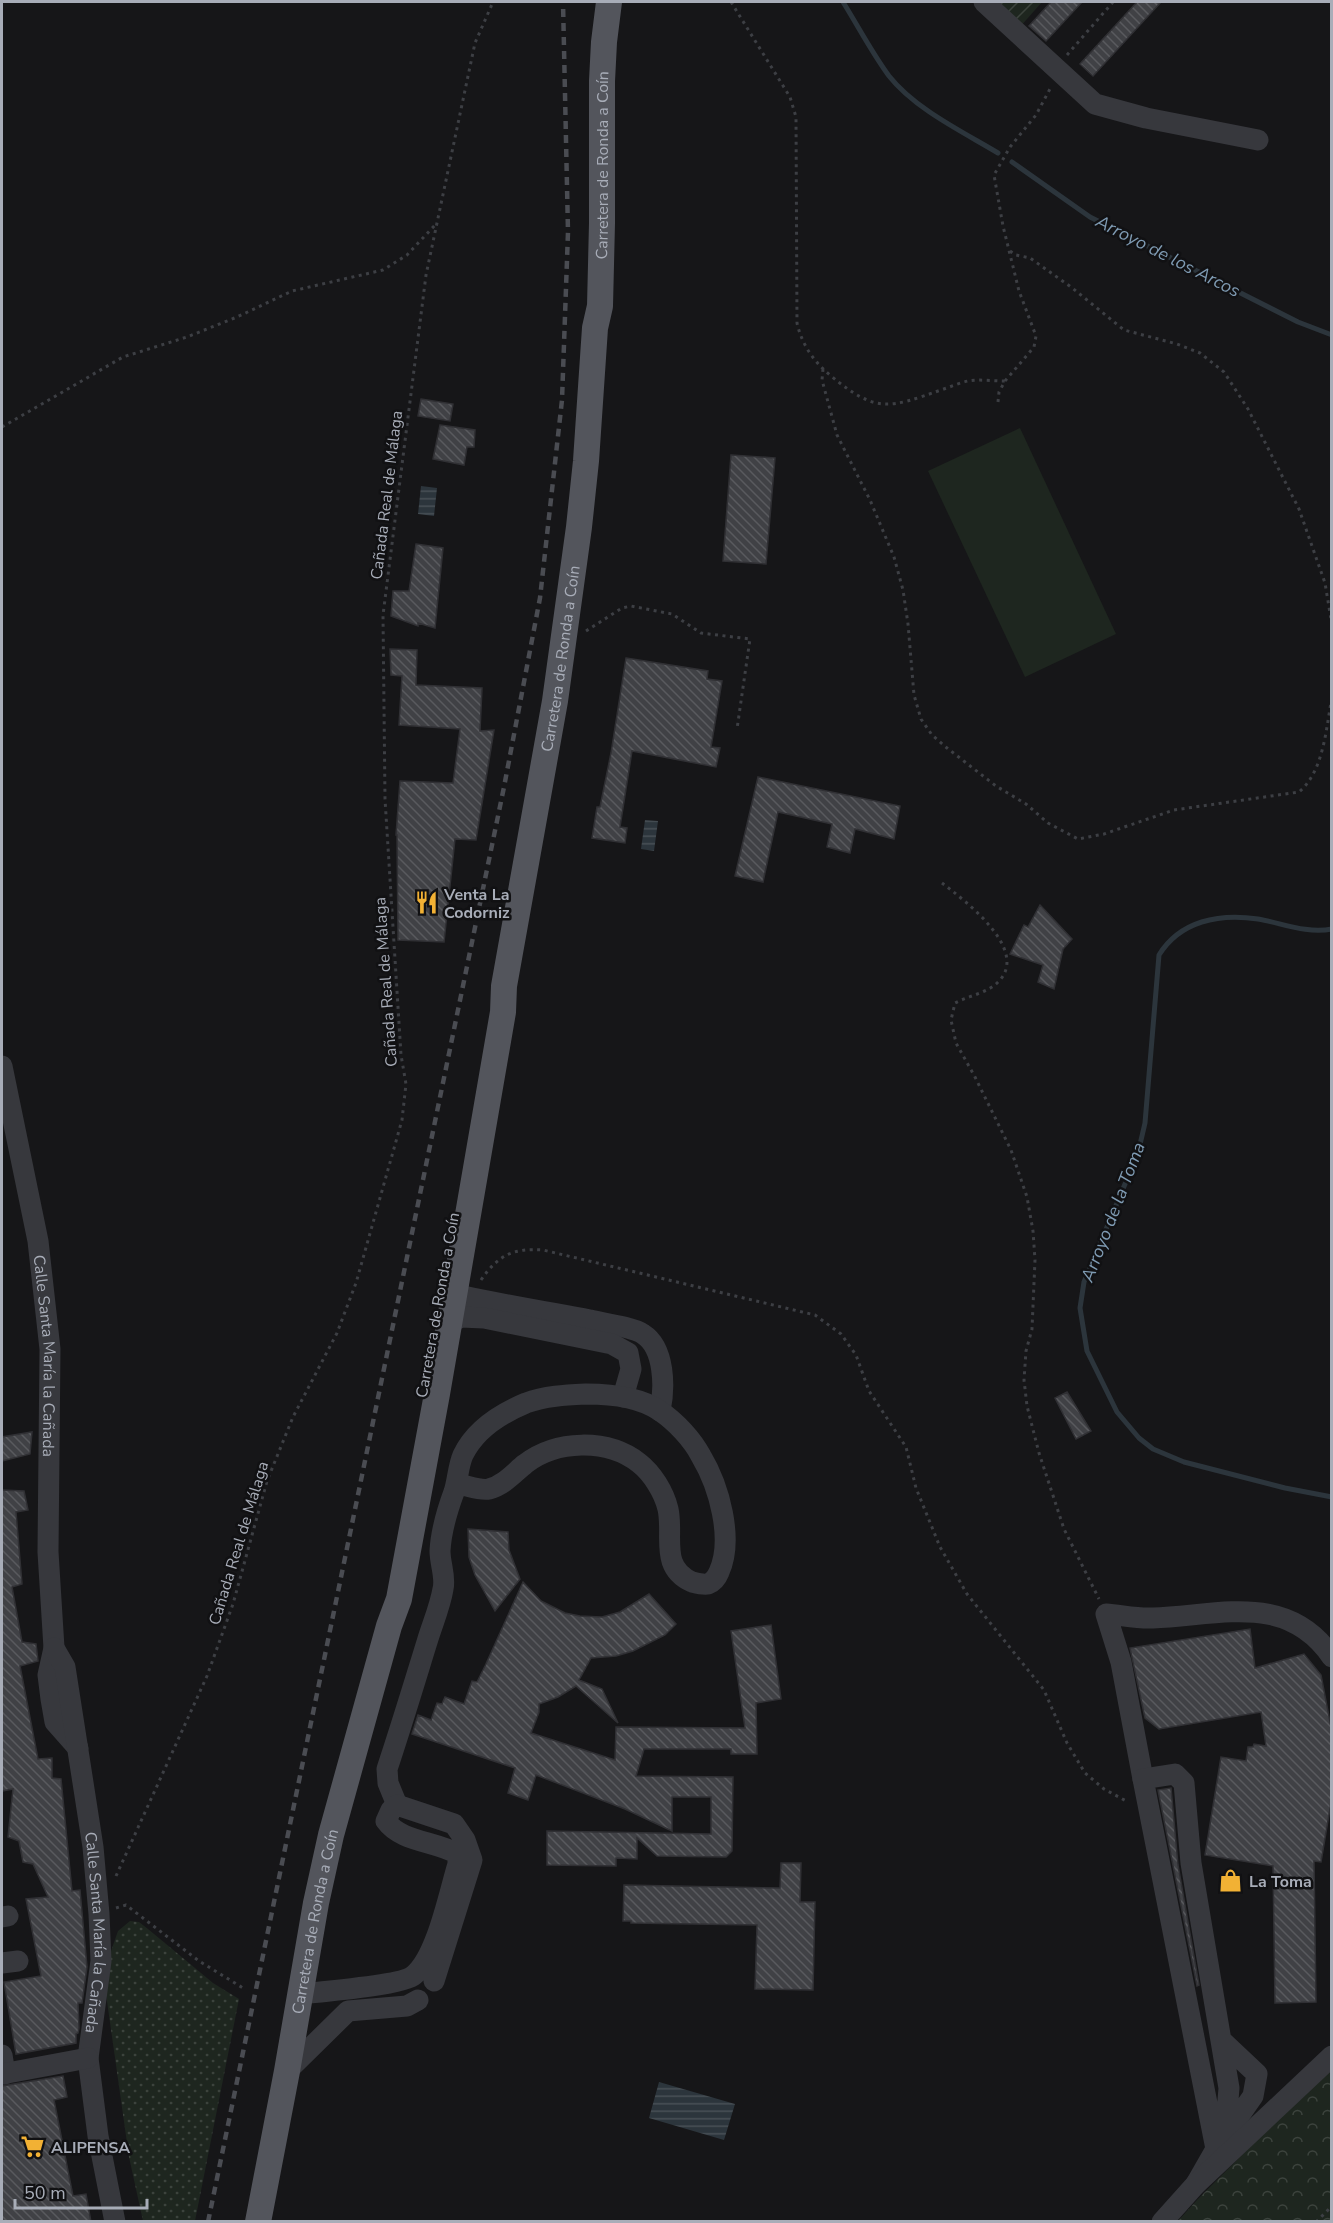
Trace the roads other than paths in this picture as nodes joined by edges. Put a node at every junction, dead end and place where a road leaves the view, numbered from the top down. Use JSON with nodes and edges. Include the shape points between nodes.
{"nodes":[{"id":1,"x":596,"y":2,"type":"edge"},
{"id":2,"x":609,"y":2,"type":"edge"},
{"id":3,"x":984,"y":2,"type":"edge"},
{"id":4,"x":1258,"y":140,"type":"dead end"},
{"id":5,"x":595,"y":328,"type":"junction"},
{"id":6,"x":504,"y":986,"type":"junction"},
{"id":7,"x":2,"y":1066,"type":"edge"},
{"id":8,"x":448,"y":1234,"type":"junction"},
{"id":9,"x":459,"y":1304,"type":"junction"},
{"id":10,"x":424,"y":1380,"type":"junction"},
{"id":11,"x":623,"y":1397,"type":"junction"},
{"id":12,"x":660,"y":1411,"type":"junction"},
{"id":13,"x":457,"y":1484,"type":"junction"},
{"id":14,"x":389,"y":1626,"type":"junction"},
{"id":15,"x":1332,"y":1657,"type":"edge"},
{"id":16,"x":1143,"y":1779,"type":"junction"},
{"id":17,"x":397,"y":1805,"type":"junction"},
{"id":18,"x":413,"y":1977,"type":"junction"},
{"id":19,"x":434,"y":1981,"type":"junction"},
{"id":20,"x":301,"y":1994,"type":"junction"},
{"id":21,"x":418,"y":2000,"type":"junction"},
{"id":22,"x":1223,"y":2042,"type":"junction"},
{"id":23,"x":1332,"y":2056,"type":"edge"},
{"id":24,"x":88,"y":2058,"type":"junction"},
{"id":25,"x":3,"y":2068,"type":"edge"},
{"id":26,"x":287,"y":2071,"type":"junction"},
{"id":27,"x":1216,"y":2149,"type":"junction"},
{"id":28,"x":1196,"y":2184,"type":"junction"},
{"id":29,"x":115,"y":2222,"type":"edge"},
{"id":30,"x":258,"y":2222,"type":"edge"},
{"id":31,"x":1162,"y":2222,"type":"edge"}],
"edges":[{"from":1,"to":5,"type":"main road","name":"Carretera de Ronda a Coín","via":[[590,108]]},
{"from":2,"to":5,"type":"main road","name":"Carretera de Ronda a Coín","via":[[602,81],[600,306]]},
{"from":3,"to":4,"type":"street","via":[[1095,104]]},
{"from":5,"to":6,"type":"main road","name":"Carretera de Ronda a Coín","via":[[585,472],[564,644]]},
{"from":6,"to":8,"type":"main road","name":"Carretera de Ronda a Coín","via":[[495,1011]]},
{"from":6,"to":9,"type":"main road","name":"Carretera de Ronda a Coín"},
{"from":7,"to":24,"type":"street","name":"Calle Santa María la Cañada","via":[[38,1241],[50,1349],[48,1552],[54,1648],[65,1666],[93,1847],[99,1914],[101,1961]]},
{"from":8,"to":9,"type":"main road","via":[[453,1254],[447,1292]]},
{"from":8,"to":10,"type":"main road","name":"Carretera de Ronda a Coín"},
{"from":9,"to":10,"type":"main road","via":[[444,1311],[437,1351]]},
{"from":9,"to":11,"type":"street","via":[[484,1318],[612,1344],[628,1353],[631,1369]]},
{"from":9,"to":12,"type":"street","via":[[614,1325],[643,1334],[657,1351],[662,1382]]},
{"from":9,"to":14,"type":"main road","name":"Carretera de Ronda a Coín","via":[[399,1599]]},
{"from":10,"to":14,"type":"main road","name":"Carretera de Ronda a Coín"},
{"from":11,"to":12,"type":"street"},
{"from":11,"to":13,"type":"street","via":[[566,1395],[505,1412],[481,1431],[463,1455]]},
{"from":12,"to":13,"type":"street","via":[[700,1453],[720,1500],[724,1560],[716,1578],[708,1584],[683,1577],[674,1566],[669,1553],[668,1509],[653,1477],[638,1462],[611,1449],[563,1446],[540,1453],[507,1481],[488,1489]]},
{"from":13,"to":17,"type":"street","via":[[440,1551],[444,1587],[387,1769],[388,1784]]},
{"from":14,"to":20,"type":"main road","name":"Carretera de Ronda a Coín","via":[[331,1835]]},
{"from":15,"to":16,"type":"street","via":[[1313,1635],[1278,1616],[1248,1611],[1150,1618],[1106,1614],[1121,1662]]},
{"from":16,"to":22,"type":"street","via":[[1175,1774],[1184,1783],[1191,1863]]},
{"from":16,"to":27,"type":"street","via":[[1140,1808]]},
{"from":17,"to":18,"type":"street","via":[[386,1821],[393,1831],[458,1854],[430,1954]]},
{"from":17,"to":19,"type":"street","via":[[454,1824],[472,1860]]},
{"from":18,"to":19,"type":"street","via":[[425,1974]]},
{"from":18,"to":20,"type":"street"},
{"from":18,"to":21,"type":"street","via":[[408,1988]]},
{"from":19,"to":21,"type":"street","via":[[432,1997]]},
{"from":20,"to":26,"type":"main road","name":"Carretera de Ronda a Coín"},
{"from":21,"to":26,"type":"street","via":[[407,2006],[348,2011]]},
{"from":22,"to":27,"type":"street","via":[[1229,2088],[1227,2112]]},
{"from":22,"to":27,"type":"street","via":[[1257,2074],[1253,2096]]},
{"from":23,"to":28,"type":"street"},
{"from":24,"to":25,"type":"street"},
{"from":24,"to":29,"type":"street","name":"Calle Santa María la Cañada"},
{"from":26,"to":30,"type":"main road","name":"Carretera de Ronda a Coín"},
{"from":27,"to":28,"type":"street"},
{"from":28,"to":31,"type":"street"}]}
